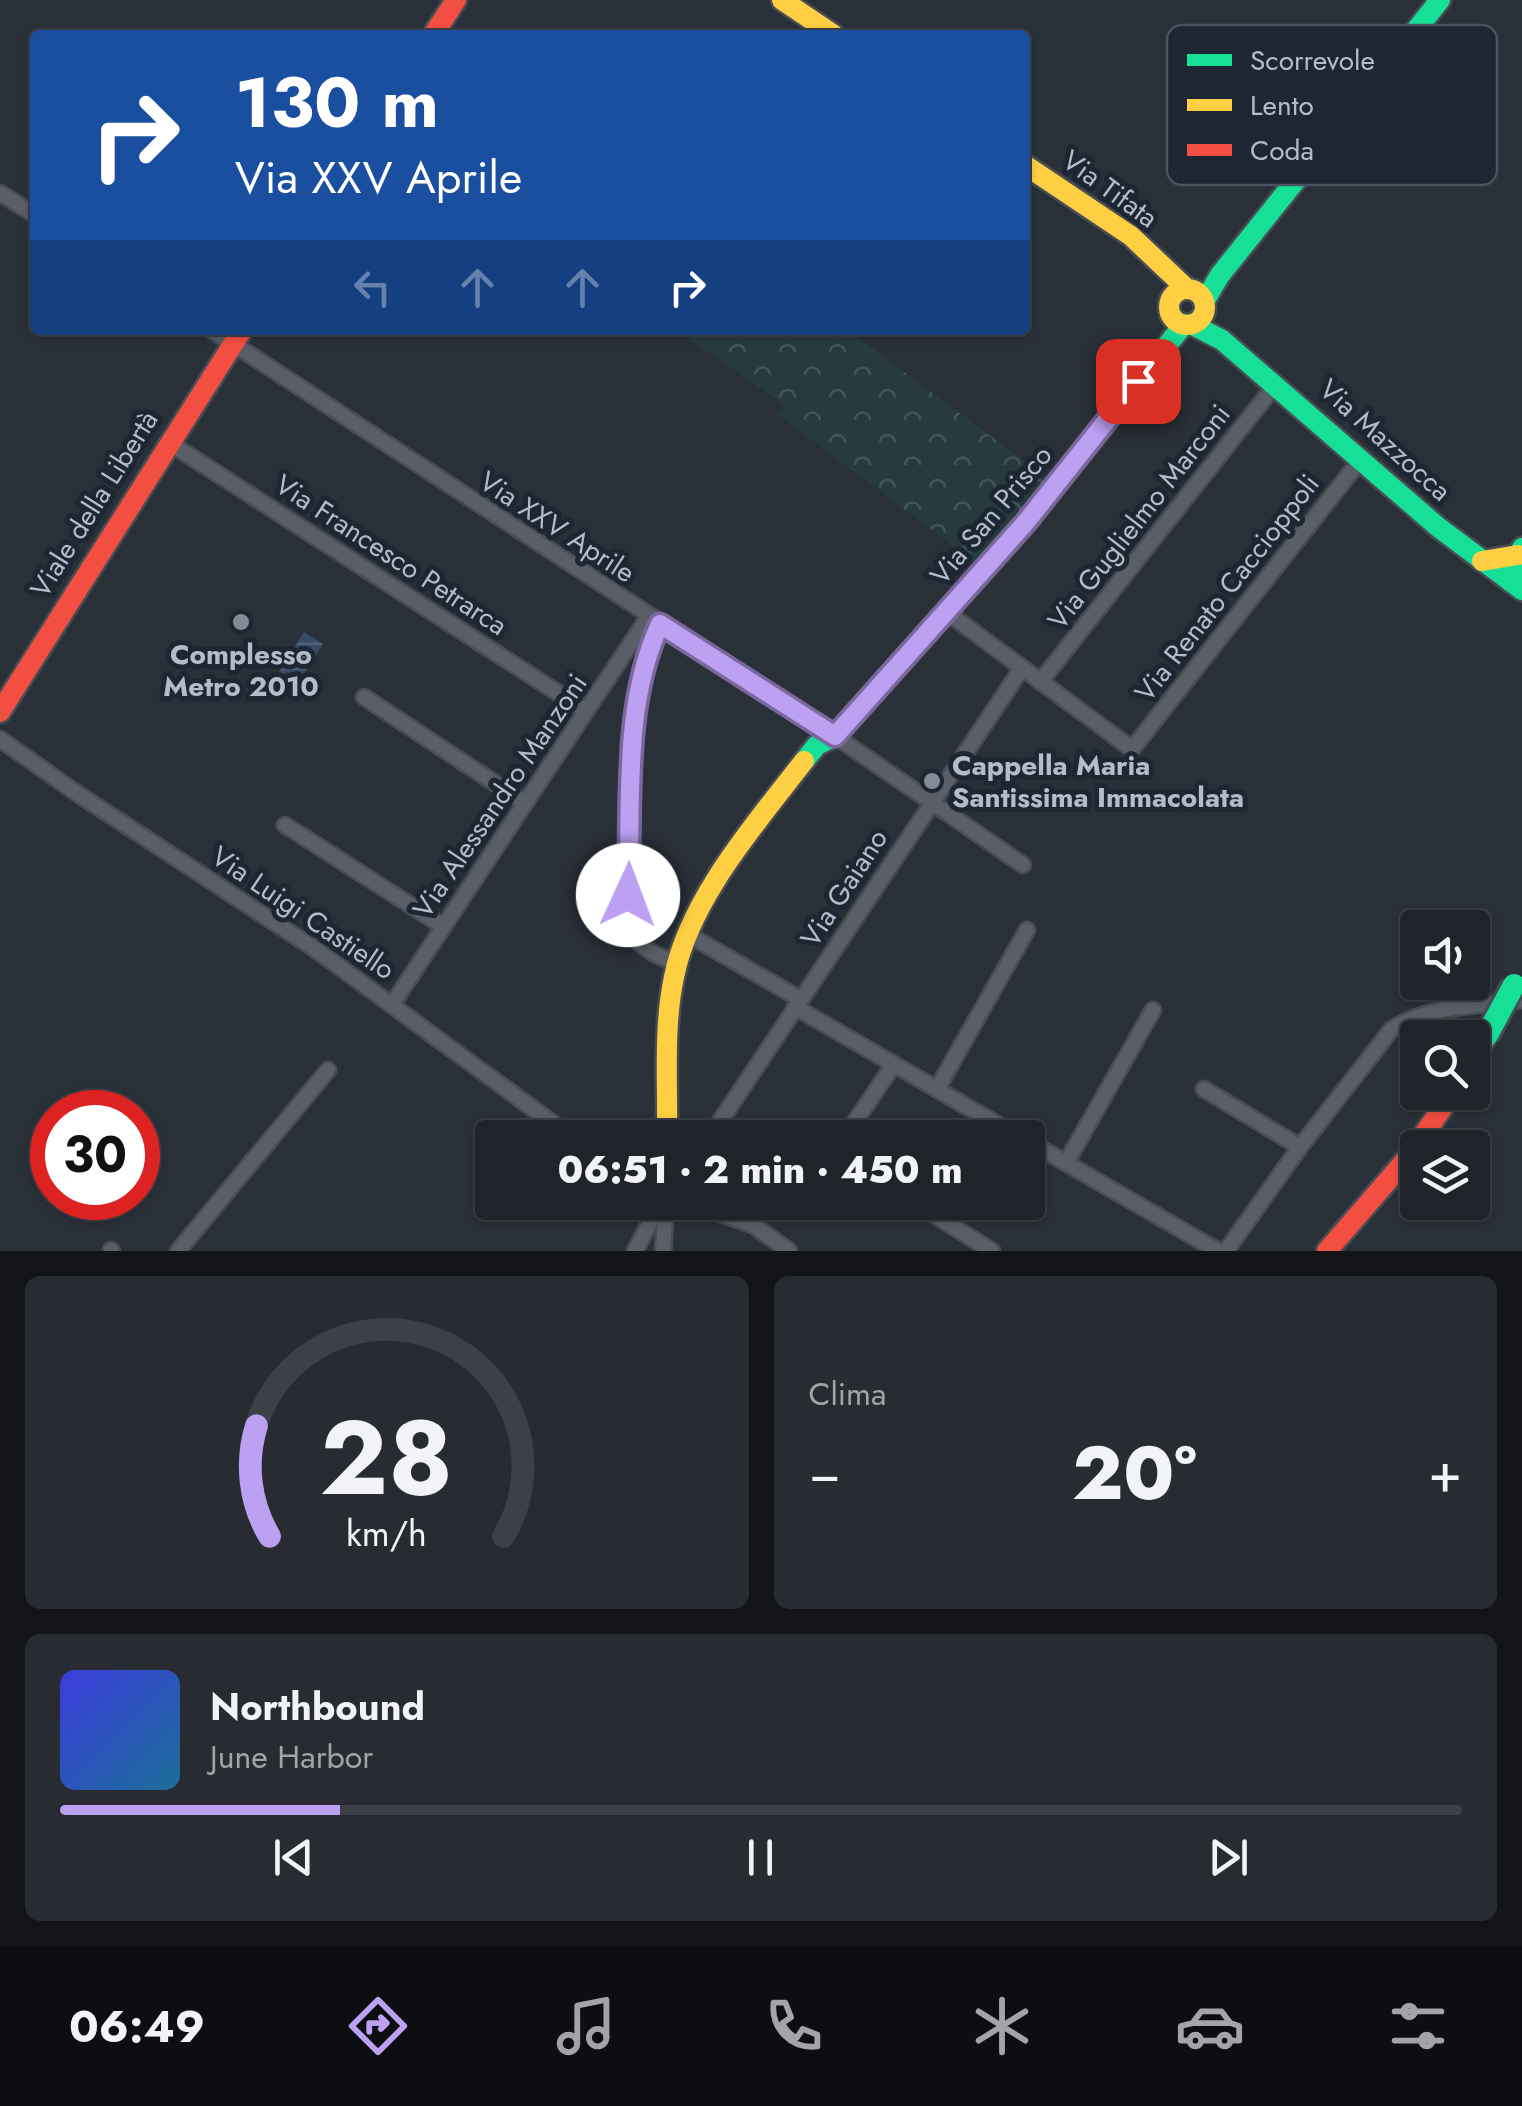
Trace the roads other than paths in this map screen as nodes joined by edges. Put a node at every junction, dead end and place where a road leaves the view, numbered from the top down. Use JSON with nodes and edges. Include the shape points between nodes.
{"nodes":[{"id":1,"x":456,"y":0,"type":"edge"},
{"id":2,"x":782,"y":0,"type":"edge"},
{"id":3,"x":1440,"y":0,"type":"edge"},
{"id":4,"x":1420,"y":25,"type":"edge"},
{"id":5,"x":437,"y":30,"type":"edge"},
{"id":6,"x":827,"y":30,"type":"edge"},
{"id":7,"x":1030,"y":168,"type":"edge"},
{"id":8,"x":1292,"y":185,"type":"edge"},
{"id":9,"x":0,"y":193,"type":"edge"},
{"id":10,"x":30,"y":213,"type":"edge"},
{"id":11,"x":1190,"y":306,"type":"junction"},
{"id":12,"x":237,"y":337,"type":"edge"},
{"id":13,"x":1276,"y":384,"type":"junction"},
{"id":14,"x":168,"y":442,"type":"junction"},
{"id":15,"x":1362,"y":458,"type":"junction"},
{"id":16,"x":1519,"y":570,"type":"edge"},
{"id":17,"x":948,"y":613,"type":"junction"},
{"id":18,"x":655,"y":620,"type":"junction"},
{"id":19,"x":1022,"y":668,"type":"junction"},
{"id":20,"x":1040,"y":682,"type":"junction"},
{"id":21,"x":364,"y":697,"type":"dead end"},
{"id":22,"x":586,"y":711,"type":"junction"},
{"id":23,"x":0,"y":712,"type":"edge"},
{"id":24,"x":835,"y":736,"type":"junction"},
{"id":25,"x":0,"y":739,"type":"edge"},
{"id":26,"x":931,"y":802,"type":"junction"},
{"id":27,"x":525,"y":803,"type":"junction"},
{"id":28,"x":285,"y":825,"type":"dead end"},
{"id":29,"x":1024,"y":865,"type":"dead end"},
{"id":30,"x":444,"y":926,"type":"junction"},
{"id":31,"x":1027,"y":930,"type":"dead end"},
{"id":32,"x":689,"y":935,"type":"junction"},
{"id":33,"x":678,"y":964,"type":"junction"},
{"id":34,"x":1520,"y":985,"type":"edge"},
{"id":35,"x":393,"y":1003,"type":"junction"},
{"id":36,"x":798,"y":1003,"type":"junction"},
{"id":37,"x":1152,"y":1010,"type":"dead end"},
{"id":38,"x":1490,"y":1031,"type":"edge"},
{"id":39,"x":894,"y":1064,"type":"junction"},
{"id":40,"x":328,"y":1070,"type":"dead end"},
{"id":41,"x":1204,"y":1088,"type":"dead end"},
{"id":42,"x":937,"y":1089,"type":"junction"},
{"id":43,"x":1441,"y":1110,"type":"edge"},
{"id":44,"x":550,"y":1120,"type":"edge"},
{"id":45,"x":668,"y":1120,"type":"edge"},
{"id":46,"x":721,"y":1120,"type":"edge"},
{"id":47,"x":856,"y":1120,"type":"edge"},
{"id":48,"x":991,"y":1120,"type":"edge"},
{"id":49,"x":1300,"y":1147,"type":"junction"},
{"id":50,"x":1045,"y":1151,"type":"edge"},
{"id":51,"x":1066,"y":1163,"type":"junction"},
{"id":52,"x":653,"y":1220,"type":"edge"},
{"id":53,"x":664,"y":1220,"type":"edge"},
{"id":54,"x":739,"y":1220,"type":"edge"},
{"id":55,"x":943,"y":1220,"type":"edge"},
{"id":56,"x":178,"y":1251,"type":"edge"},
{"id":57,"x":635,"y":1251,"type":"edge"},
{"id":58,"x":663,"y":1251,"type":"edge"},
{"id":59,"x":789,"y":1251,"type":"edge"},
{"id":60,"x":992,"y":1251,"type":"edge"},
{"id":61,"x":1218,"y":1251,"type":"edge"},
{"id":62,"x":1226,"y":1251,"type":"edge"},
{"id":63,"x":1327,"y":1251,"type":"edge"}],
"edges":[{"from":1,"to":5,"type":"main road"},
{"from":2,"to":6,"type":"main road"},
{"from":3,"to":4,"type":"main road","name":"Via San Prisco"},
{"from":7,"to":11,"type":"main road","name":"Via Tifata","via":[[1132,236]]},
{"from":8,"to":11,"type":"main road","name":"Via San Prisco"},
{"from":9,"to":10,"type":"street"},
{"from":11,"to":13,"type":"main road","name":"Via Mazzocca"},
{"from":11,"to":17,"type":"main road","name":"Via San Prisco"},
{"from":12,"to":14,"type":"main road","name":"Viale della Libertà"},
{"from":12,"to":18,"type":"street","name":"Via XXV Aprile"},
{"from":13,"to":15,"type":"main road","name":"Via Mazzocca"},
{"from":13,"to":20,"type":"street","name":"Via Guglielmo Marconi"},
{"from":14,"to":22,"type":"street","name":"Via Francesco Petrarca"},
{"from":14,"to":23,"type":"main road","name":"Viale della Libertà"},
{"from":15,"to":16,"type":"main road","name":"Via Mazzocca","via":[[1482,561]]},
{"from":15,"to":20,"type":"street","name":"Via Renato Caccioppoli","via":[[1132,750]]},
{"from":17,"to":19,"type":"street"},
{"from":17,"to":24,"type":"main road","name":"Via San Prisco"},
{"from":18,"to":22,"type":"street","name":"Via Alessandro Manzoni"},
{"from":18,"to":24,"type":"street","name":"Via XXV Aprile"},
{"from":18,"to":33,"type":"street","via":[[637,696],[628,895],[634,936]]},
{"from":19,"to":20,"type":"street"},
{"from":19,"to":26,"type":"street","name":"Via Gaiano"},
{"from":21,"to":27,"type":"street"},
{"from":22,"to":27,"type":"street","name":"Via Alessandro Manzoni"},
{"from":24,"to":26,"type":"street","name":"Via XXV Aprile"},
{"from":24,"to":32,"type":"main road","name":"Via San Prisco","via":[[817,745],[781,792]]},
{"from":25,"to":35,"type":"street","name":"Via Luigi Castiello"},
{"from":26,"to":29,"type":"street","name":"Via XXV Aprile"},
{"from":26,"to":36,"type":"street","name":"Via Gaiano"},
{"from":27,"to":30,"type":"street","name":"Via Alessandro Manzoni"},
{"from":28,"to":30,"type":"street"},
{"from":30,"to":35,"type":"street","name":"Via Alessandro Manzoni"},
{"from":31,"to":42,"type":"street"},
{"from":32,"to":33,"type":"main road","name":"Via San Prisco"},
{"from":32,"to":36,"type":"street"},
{"from":33,"to":45,"type":"main road","name":"Via San Prisco"},
{"from":34,"to":38,"type":"main road","bridge":true},
{"from":34,"to":49,"type":"street","via":[[1391,1030]]},
{"from":35,"to":44,"type":"street","name":"Via Luigi Castiello"},
{"from":36,"to":39,"type":"street"},
{"from":36,"to":46,"type":"street","name":"Via Gaiano"},
{"from":37,"to":51,"type":"street"},
{"from":39,"to":42,"type":"street"},
{"from":39,"to":47,"type":"street"},
{"from":40,"to":56,"type":"street"},
{"from":41,"to":49,"type":"street"},
{"from":42,"to":48,"type":"street"},
{"from":43,"to":63,"type":"main road"},
{"from":49,"to":62,"type":"street"},
{"from":50,"to":51,"type":"street"},
{"from":51,"to":61,"type":"street"},
{"from":52,"to":57,"type":"street"},
{"from":53,"to":58,"type":"street"},
{"from":54,"to":59,"type":"street"},
{"from":55,"to":60,"type":"street"}]}
